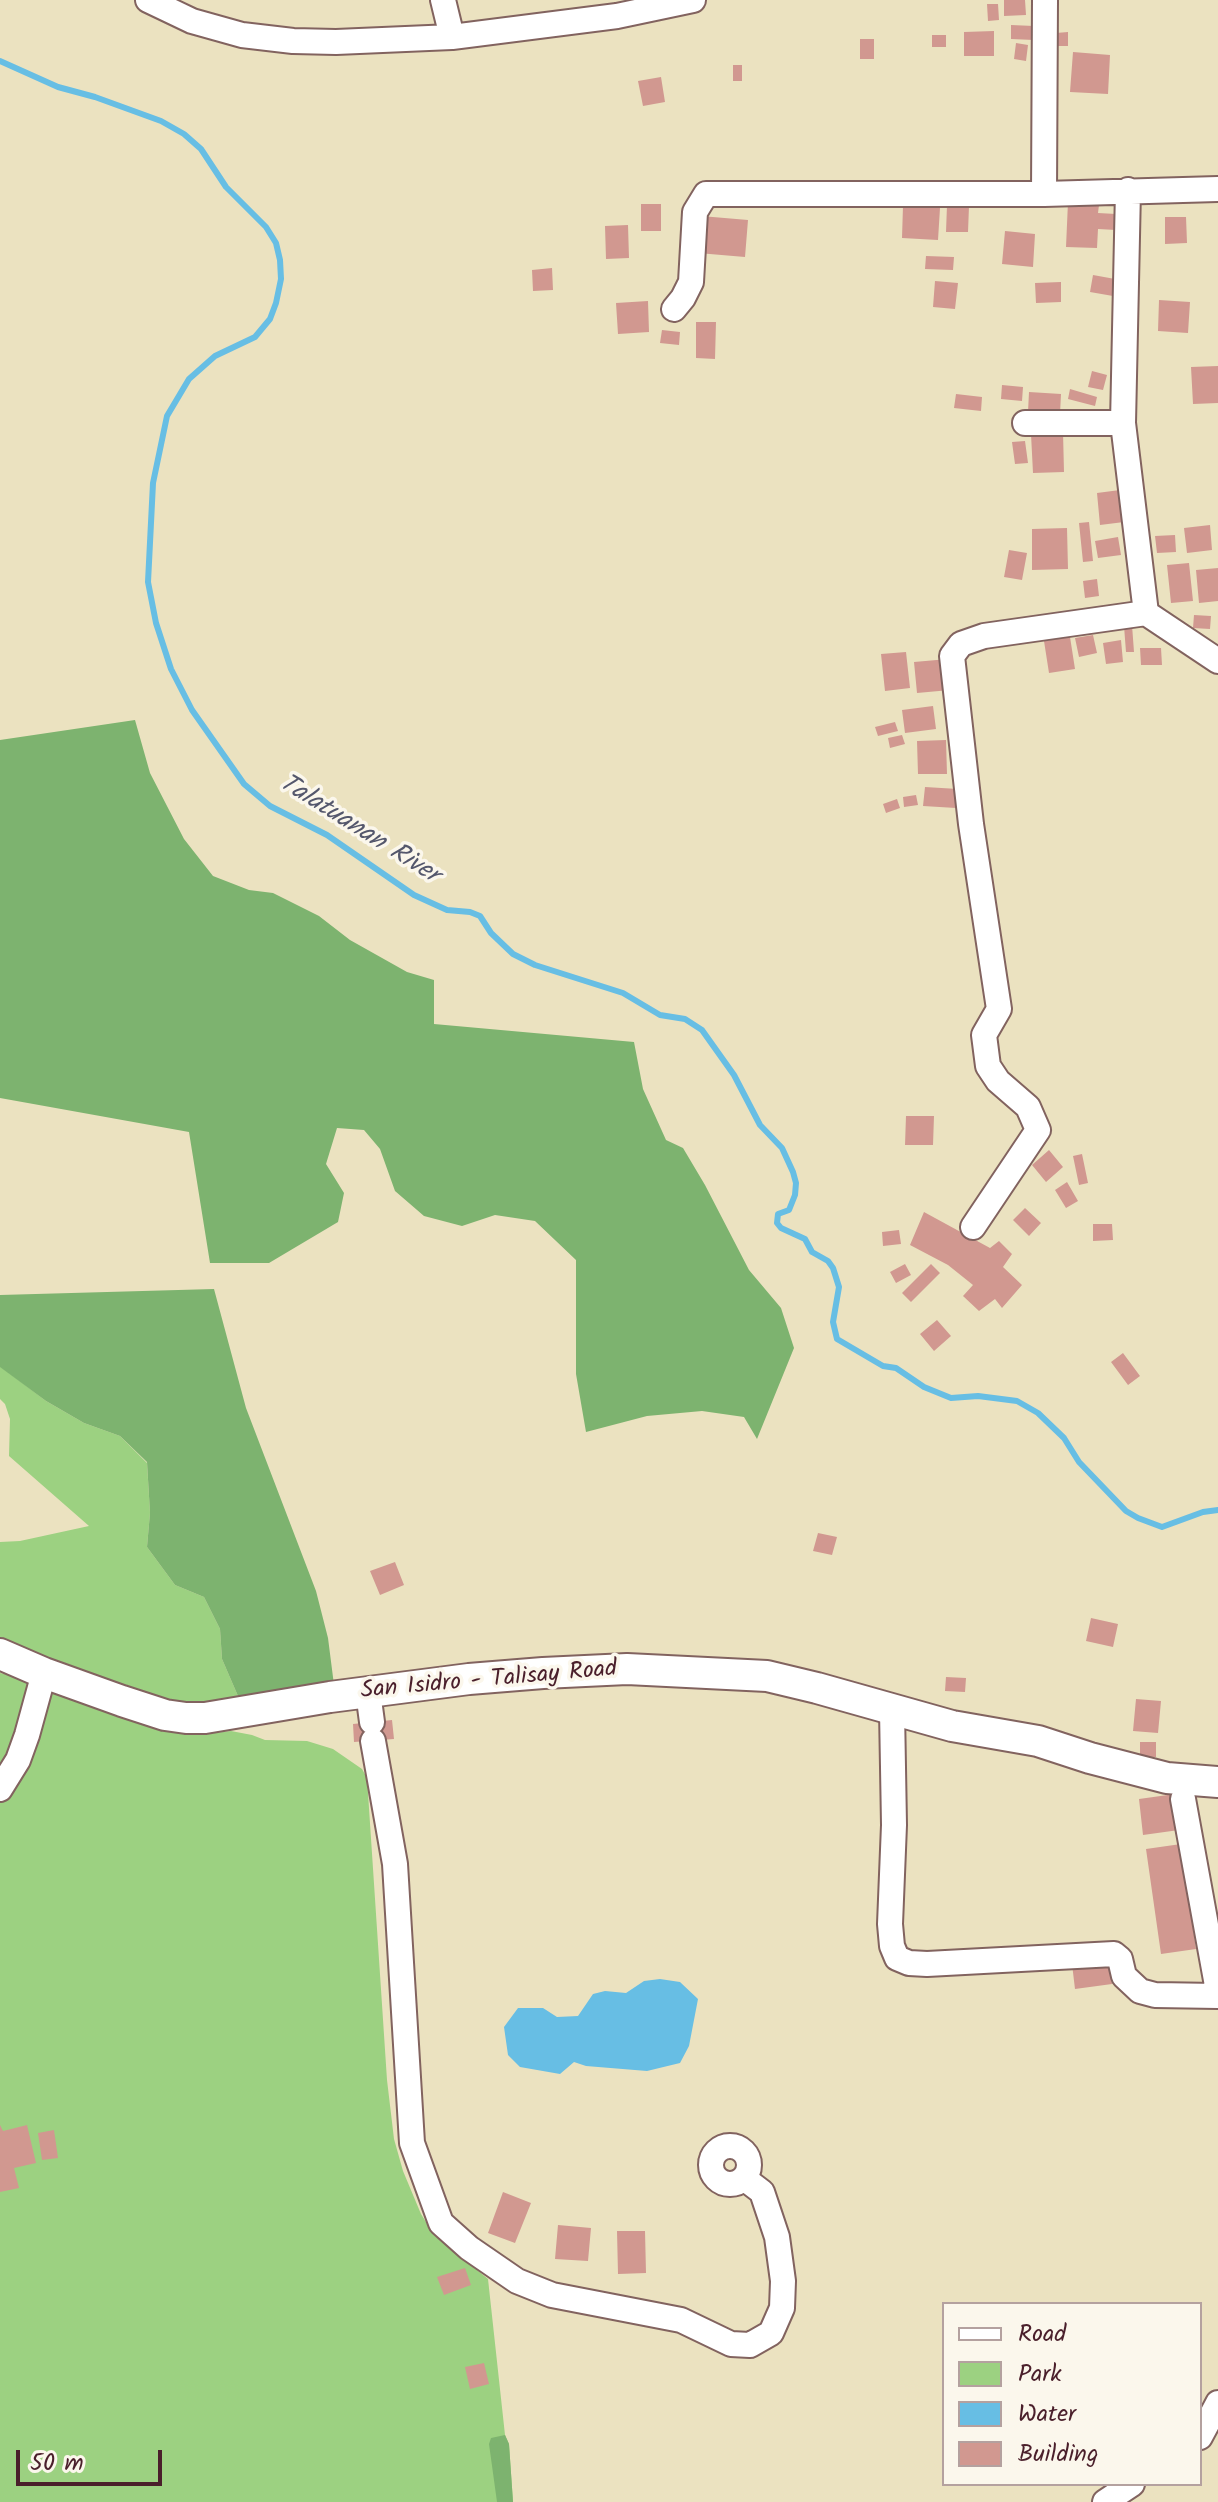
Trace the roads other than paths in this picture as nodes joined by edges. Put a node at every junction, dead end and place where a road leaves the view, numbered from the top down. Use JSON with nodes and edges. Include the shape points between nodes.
{"nodes":[{"id":1,"x":148,"y":0,"type":"edge"},
{"id":2,"x":443,"y":0,"type":"edge"},
{"id":3,"x":693,"y":0,"type":"edge"},
{"id":4,"x":1045,"y":0,"type":"edge"},
{"id":5,"x":452,"y":37,"type":"junction"},
{"id":6,"x":1218,"y":189,"type":"edge"},
{"id":7,"x":1128,"y":190,"type":"junction"},
{"id":8,"x":1044,"y":194,"type":"junction"},
{"id":9,"x":674,"y":309,"type":"dead end"},
{"id":10,"x":1025,"y":423,"type":"dead end"},
{"id":11,"x":1123,"y":423,"type":"junction"},
{"id":12,"x":1146,"y":613,"type":"junction"},
{"id":13,"x":1218,"y":661,"type":"edge"},
{"id":14,"x":973,"y":1227,"type":"dead end"},
{"id":15,"x":0,"y":1654,"type":"edge"},
{"id":16,"x":44,"y":1673,"type":"junction"},
{"id":17,"x":368,"y":1692,"type":"junction"},
{"id":18,"x":892,"y":1710,"type":"junction"},
{"id":19,"x":1218,"y":1782,"type":"edge"},
{"id":20,"x":0,"y":1789,"type":"edge"},
{"id":21,"x":1183,"y":1799,"type":"dead end"},
{"id":22,"x":1218,"y":1994,"type":"edge"},
{"id":23,"x":745,"y":2179,"type":"dead end"},
{"id":24,"x":1218,"y":2403,"type":"edge"},
{"id":25,"x":1202,"y":2433,"type":"edge"},
{"id":26,"x":1129,"y":2486,"type":"edge"},
{"id":27,"x":1105,"y":2502,"type":"edge"}],
"edges":[{"from":1,"to":5,"type":"street","via":[[192,21],[242,35],[336,42]]},
{"from":2,"to":5,"type":"street"},
{"from":3,"to":5,"type":"street","via":[[617,16]]},
{"from":4,"to":8,"type":"street"},
{"from":6,"to":7,"type":"street"},
{"from":7,"to":8,"type":"street"},
{"from":7,"to":11,"type":"street"},
{"from":8,"to":9,"type":"street","via":[[706,194],[695,212],[691,282]]},
{"from":10,"to":11,"type":"street"},
{"from":11,"to":12,"type":"street"},
{"from":12,"to":13,"type":"street"},
{"from":12,"to":14,"type":"street","via":[[984,636],[961,644],[952,656],[999,1009],[984,1035],[988,1066],[1028,1107],[1038,1130]]},
{"from":15,"to":16,"type":"street","name":"San Isidro - Talisay Road"},
{"from":16,"to":17,"type":"street","name":"San Isidro - Talisay Road","via":[[186,1718]]},
{"from":16,"to":20,"type":"street","via":[[18,1760]]},
{"from":17,"to":18,"type":"street","name":"San Isidro - Talisay Road","via":[[469,1679],[627,1669],[767,1676]]},
{"from":17,"to":23,"type":"street","via":[[395,1864],[412,2143],[441,2223],[517,2281],[552,2295],[681,2320],[731,2344],[750,2345],[771,2333],[782,2308],[783,2281],[777,2237],[762,2192]]},
{"from":18,"to":19,"type":"street","name":"San Isidro - Talisay Road","via":[[1027,1739],[1167,1778]]},
{"from":18,"to":22,"type":"street","via":[[890,1924],[897,1958],[927,1964],[1114,1954],[1127,1981],[1140,1991]]},
{"from":21,"to":22,"type":"street"},
{"from":24,"to":25,"type":"street"},
{"from":26,"to":27,"type":"street"}]}
